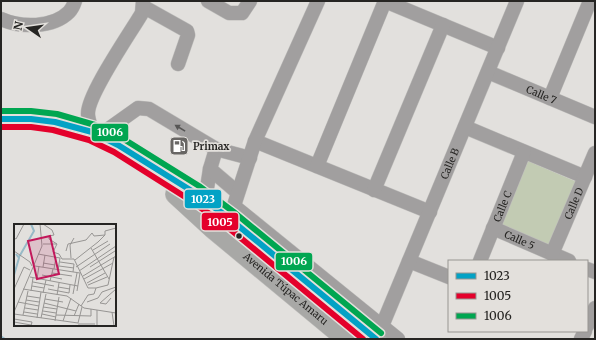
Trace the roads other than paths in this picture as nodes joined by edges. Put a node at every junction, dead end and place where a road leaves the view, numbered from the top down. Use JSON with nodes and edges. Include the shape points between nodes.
{"nodes":[{"id":1,"x":75,"y":1,"type":"edge"},
{"id":2,"x":208,"y":1,"type":"edge"},
{"id":3,"x":250,"y":1,"type":"edge"},
{"id":4,"x":318,"y":1,"type":"edge"},
{"id":5,"x":385,"y":1,"type":"edge"},
{"id":6,"x":518,"y":1,"type":"edge"},
{"id":7,"x":590,"y":1,"type":"edge"},
{"id":8,"x":143,"y":4,"type":"edge"},
{"id":9,"x":1,"y":19,"type":"edge"},
{"id":10,"x":443,"y":25,"type":"junction"},
{"id":11,"x":498,"y":48,"type":"junction"},
{"id":12,"x":178,"y":64,"type":"dead end"},
{"id":13,"x":488,"y":72,"type":"junction"},
{"id":14,"x":550,"y":98,"type":"junction"},
{"id":15,"x":595,"y":117,"type":"edge"},
{"id":16,"x":1,"y":119,"type":"edge"},
{"id":17,"x":465,"y":127,"type":"junction"},
{"id":18,"x":96,"y":134,"type":"junction"},
{"id":19,"x":256,"y":141,"type":"junction"},
{"id":20,"x":216,"y":149,"type":"junction"},
{"id":21,"x":524,"y":152,"type":"junction"},
{"id":22,"x":595,"y":153,"type":"edge"},
{"id":23,"x":136,"y":156,"type":"junction"},
{"id":24,"x":250,"y":158,"type":"junction"},
{"id":25,"x":317,"y":166,"type":"junction"},
{"id":26,"x":210,"y":169,"type":"junction"},
{"id":27,"x":585,"y":177,"type":"junction"},
{"id":28,"x":374,"y":190,"type":"junction"},
{"id":29,"x":238,"y":192,"type":"junction"},
{"id":30,"x":205,"y":201,"type":"junction"},
{"id":31,"x":430,"y":212,"type":"junction"},
{"id":32,"x":229,"y":221,"type":"junction"},
{"id":33,"x":493,"y":228,"type":"junction"},
{"id":34,"x":552,"y":254,"type":"junction"},
{"id":35,"x":480,"y":260,"type":"edge"},
{"id":36,"x":567,"y":260,"type":"edge"},
{"id":37,"x":409,"y":261,"type":"junction"},
{"id":38,"x":448,"y":277,"type":"edge"},
{"id":39,"x":595,"y":308,"type":"edge"},
{"id":40,"x":588,"y":324,"type":"edge"},
{"id":41,"x":379,"y":333,"type":"edge"},
{"id":42,"x":347,"y":339,"type":"edge"},
{"id":43,"x":398,"y":339,"type":"edge"}],
"edges":[{"from":1,"to":9,"type":"street","via":[[70,11],[55,21],[32,25],[11,24]]},
{"from":2,"to":3,"type":"street","via":[[229,13],[242,13]]},
{"from":4,"to":19,"type":"street"},
{"from":5,"to":10,"type":"street"},
{"from":5,"to":25,"type":"street"},
{"from":6,"to":11,"type":"street","name":"Calle B"},
{"from":7,"to":14,"type":"street"},
{"from":8,"to":12,"type":"street","via":[[187,31],[188,35]]},
{"from":8,"to":18,"type":"street","via":[[142,13],[96,88],[88,113]]},
{"from":10,"to":11,"type":"street"},
{"from":10,"to":28,"type":"street"},
{"from":11,"to":13,"type":"street","name":"Calle B"},
{"from":13,"to":14,"type":"street","name":"Calle 7"},
{"from":13,"to":17,"type":"street","name":"Calle B"},
{"from":14,"to":15,"type":"street","name":"Calle 7"},
{"from":16,"to":18,"type":"highway","name":"Avenida Túpac Amaru","via":[[55,122]]},
{"from":17,"to":21,"type":"street"},
{"from":17,"to":31,"type":"street","name":"Calle B"},
{"from":20,"to":18,"type":"street","one_way":true,"via":[[149,109],[138,108]]},
{"from":18,"to":23,"type":"highway","name":"Avenida Túpac Amaru"},
{"from":19,"to":24,"type":"street"},
{"from":19,"to":25,"type":"street"},
{"from":20,"to":24,"type":"street"},
{"from":20,"to":26,"type":"street"},
{"from":21,"to":27,"type":"street"},
{"from":21,"to":33,"type":"street","name":"Calle C"},
{"from":22,"to":27,"type":"street","name":"Calle D"},
{"from":23,"to":30,"type":"highway","name":"Avenida Túpac Amaru"},
{"from":23,"to":32,"type":"highway","name":"Avenida Túpac Amaru"},
{"from":24,"to":29,"type":"street"},
{"from":25,"to":28,"type":"street"},
{"from":26,"to":29,"type":"street"},
{"from":26,"to":30,"type":"street"},
{"from":27,"to":34,"type":"street","name":"Calle D"},
{"from":28,"to":31,"type":"street"},
{"from":29,"to":32,"type":"street"},
{"from":30,"to":32,"type":"highway","name":"Avenida Túpac Amaru"},
{"from":31,"to":37,"type":"street","name":"Calle B"},
{"from":32,"to":41,"type":"highway","name":"Avenida Túpac Amaru"},
{"from":32,"to":42,"type":"highway","name":"Avenida Túpac Amaru"},
{"from":33,"to":34,"type":"street","name":"Calle 5"},
{"from":33,"to":35,"type":"street","name":"Calle C"},
{"from":34,"to":36,"type":"street","name":"Calle 5"},
{"from":37,"to":38,"type":"street"},
{"from":37,"to":41,"type":"street","name":"Calle B"},
{"from":39,"to":40,"type":"street"},
{"from":41,"to":43,"type":"street"}]}
